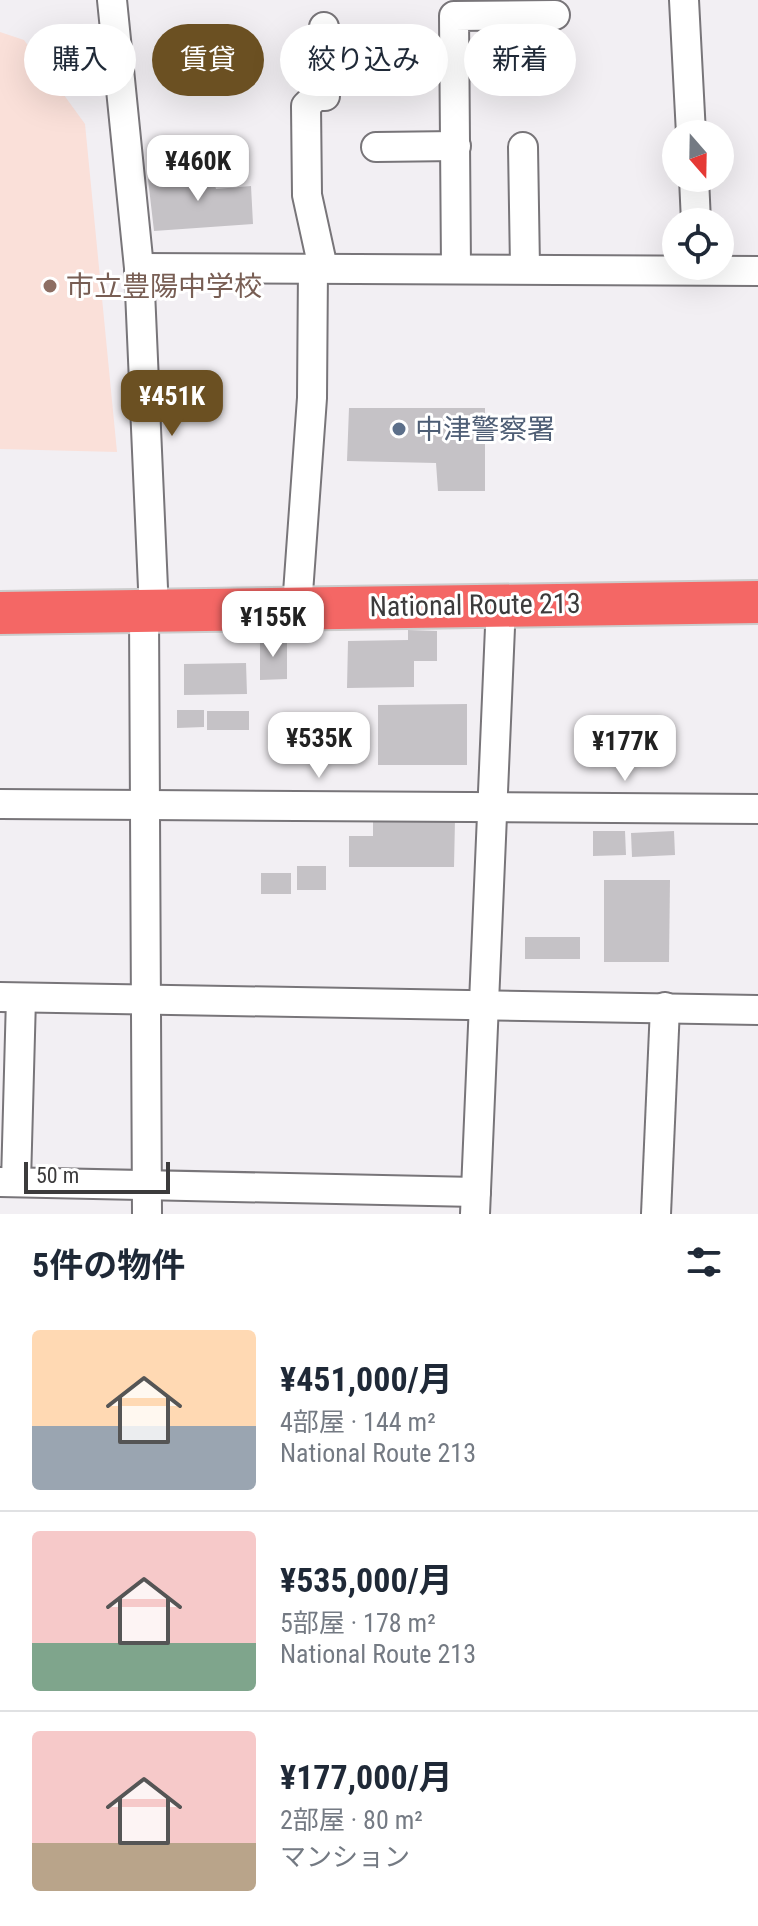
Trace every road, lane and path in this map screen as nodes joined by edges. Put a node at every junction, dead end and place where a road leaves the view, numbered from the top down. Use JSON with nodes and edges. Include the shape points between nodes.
{"nodes":[{"id":1,"x":112,"y":0,"type":"edge"},
{"id":2,"x":684,"y":0,"type":"edge"},
{"id":3,"x":555,"y":15,"type":"dead end"},
{"id":4,"x":316,"y":96,"type":"edge"},
{"id":5,"x":690,"y":120,"type":"edge"},
{"id":6,"x":456,"y":146,"type":"junction"},
{"id":7,"x":376,"y":147,"type":"dead end"},
{"id":8,"x":523,"y":147,"type":"dead end"},
{"id":9,"x":456,"y":267,"type":"junction"},
{"id":10,"x":525,"y":267,"type":"junction"},
{"id":11,"x":139,"y":268,"type":"junction"},
{"id":12,"x":318,"y":268,"type":"junction"},
{"id":13,"x":662,"y":268,"type":"edge"},
{"id":14,"x":734,"y":270,"type":"edge"},
{"id":15,"x":758,"y":271,"type":"edge"},
{"id":16,"x":758,"y":602,"type":"edge"},
{"id":17,"x":501,"y":604,"type":"junction"},
{"id":18,"x":297,"y":607,"type":"junction"},
{"id":19,"x":149,"y":611,"type":"junction"},
{"id":20,"x":0,"y":613,"type":"edge"},
{"id":21,"x":0,"y":804,"type":"edge"},
{"id":22,"x":145,"y":804,"type":"junction"},
{"id":23,"x":492,"y":808,"type":"junction"},
{"id":24,"x":758,"y":809,"type":"edge"},
{"id":25,"x":10,"y":997,"type":"edge"},
{"id":26,"x":145,"y":1001,"type":"junction"},
{"id":27,"x":483,"y":1003,"type":"junction"},
{"id":28,"x":665,"y":1007,"type":"junction"},
{"id":29,"x":758,"y":1010,"type":"edge"},
{"id":30,"x":8,"y":1182,"type":"edge"},
{"id":31,"x":146,"y":1184,"type":"junction"},
{"id":32,"x":476,"y":1203,"type":"edge"},
{"id":33,"x":147,"y":1214,"type":"edge"},
{"id":34,"x":656,"y":1214,"type":"edge"}],
"edges":[{"from":1,"to":11,"type":"street"},
{"from":2,"to":5,"type":"street"},
{"from":3,"to":6,"type":"street","via":[[454,16]]},
{"from":4,"to":12,"type":"street","via":[[306,106],[307,195]]},
{"from":6,"to":7,"type":"street"},
{"from":6,"to":9,"type":"street"},
{"from":8,"to":10,"type":"street"},
{"from":9,"to":10,"type":"street"},
{"from":9,"to":12,"type":"street"},
{"from":10,"to":13,"type":"street"},
{"from":11,"to":12,"type":"street"},
{"from":11,"to":19,"type":"street"},
{"from":12,"to":18,"type":"street"},
{"from":14,"to":15,"type":"street"},
{"from":16,"to":17,"type":"highway","name":"National Route 213"},
{"from":17,"to":18,"type":"highway","name":"National Route 213"},
{"from":17,"to":23,"type":"street"},
{"from":18,"to":19,"type":"highway","name":"National Route 213"},
{"from":19,"to":20,"type":"highway","name":"National Route 213"},
{"from":19,"to":22,"type":"street"},
{"from":21,"to":22,"type":"street"},
{"from":22,"to":23,"type":"street"},
{"from":22,"to":26,"type":"street"},
{"from":23,"to":24,"type":"street"},
{"from":23,"to":27,"type":"street"},
{"from":25,"to":26,"type":"street"},
{"from":25,"to":30,"type":"street"},
{"from":26,"to":27,"type":"street"},
{"from":26,"to":31,"type":"street"},
{"from":27,"to":28,"type":"street"},
{"from":27,"to":32,"type":"street"},
{"from":28,"to":29,"type":"street"},
{"from":28,"to":34,"type":"street"},
{"from":30,"to":31,"type":"street"},
{"from":31,"to":32,"type":"street"},
{"from":31,"to":33,"type":"street"}]}
